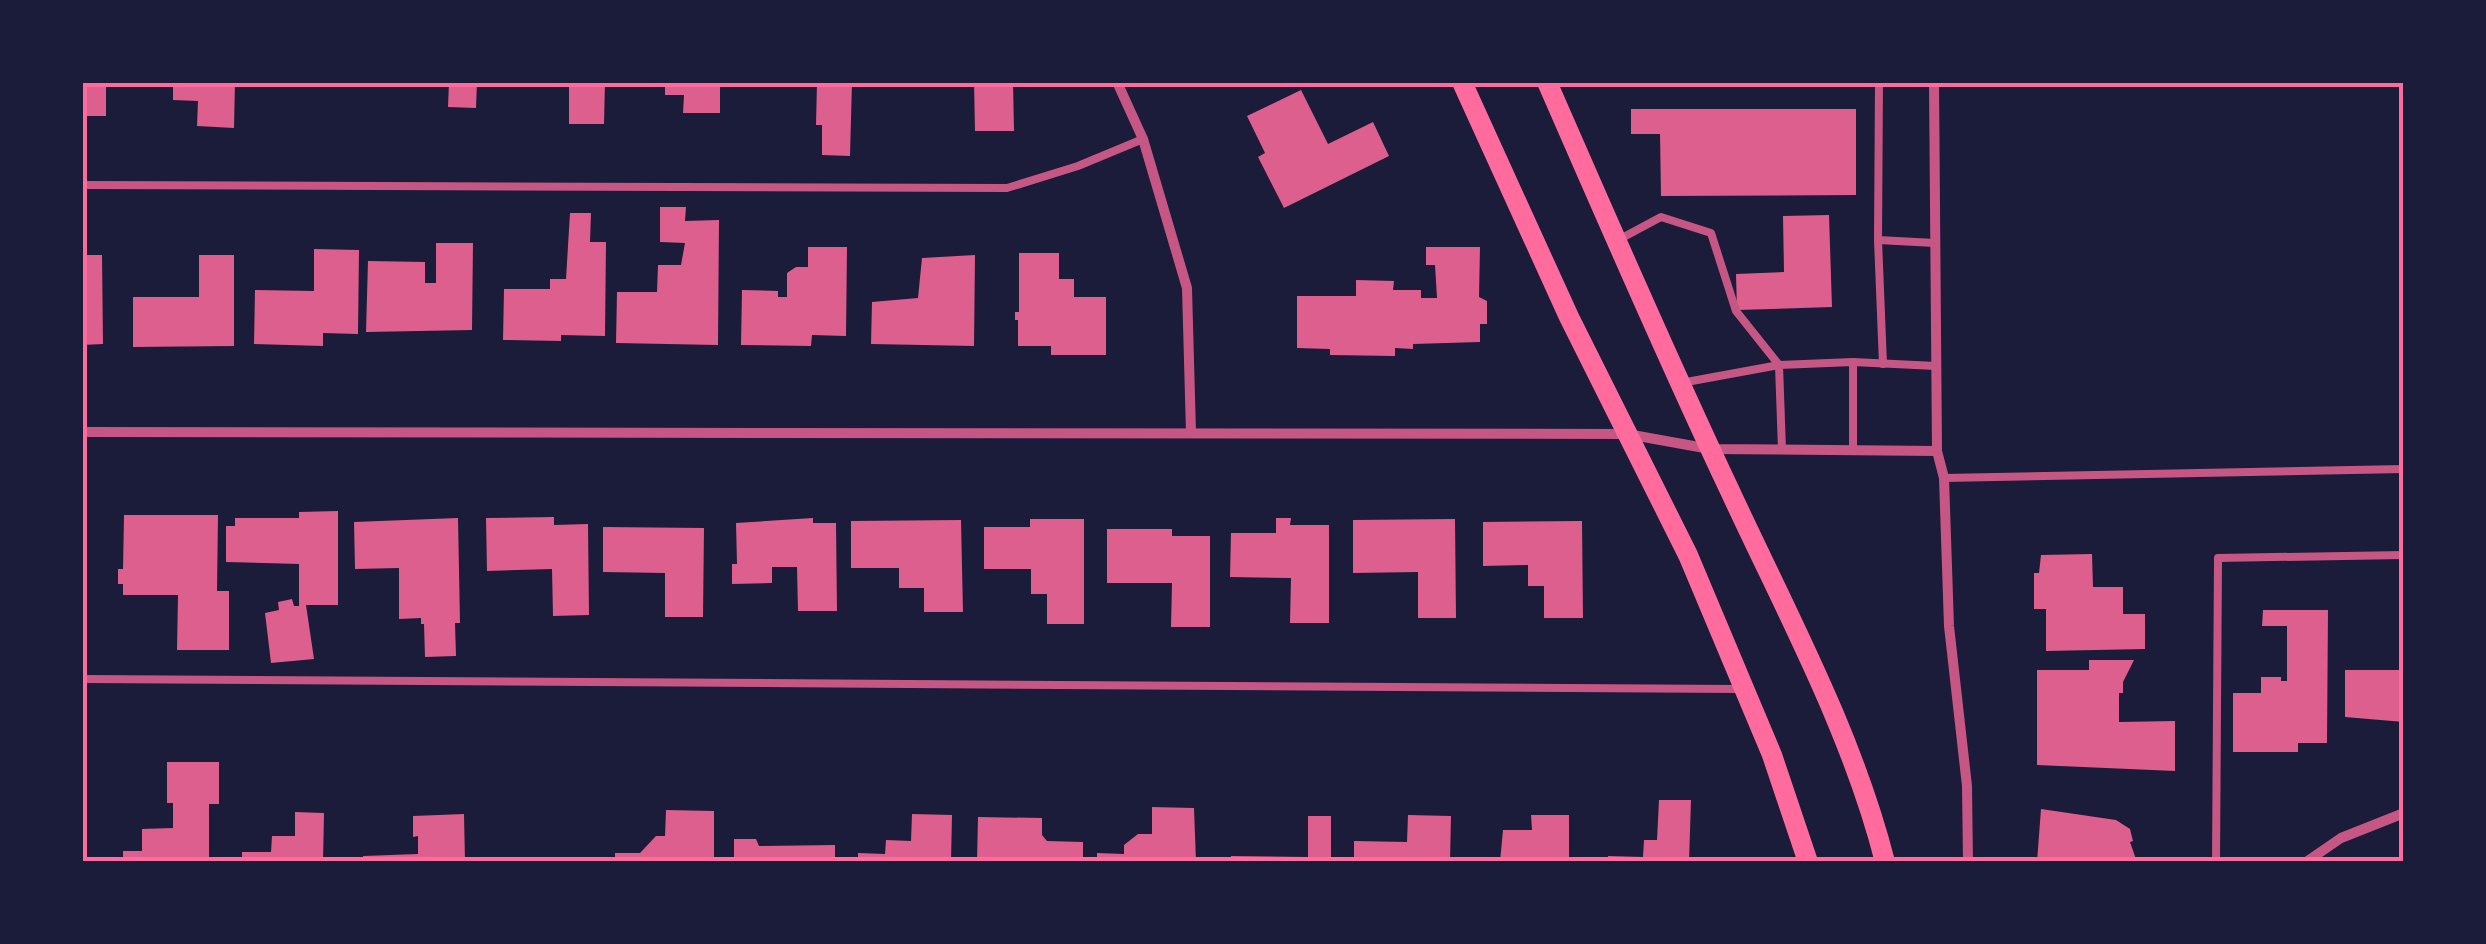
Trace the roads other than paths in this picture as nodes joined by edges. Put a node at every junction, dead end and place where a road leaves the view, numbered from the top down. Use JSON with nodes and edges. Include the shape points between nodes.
{"nodes":[{"id":1,"x":1117,"y":82,"type":"edge"},
{"id":2,"x":1486,"y":82,"type":"edge"},
{"id":3,"x":1547,"y":82,"type":"edge"},
{"id":4,"x":1879,"y":82,"type":"edge"},
{"id":5,"x":1934,"y":82,"type":"edge"},
{"id":6,"x":1464,"y":87,"type":"edge"},
{"id":7,"x":1143,"y":139,"type":"junction"},
{"id":8,"x":82,"y":185,"type":"edge"},
{"id":9,"x":1617,"y":240,"type":"junction"},
{"id":10,"x":1878,"y":240,"type":"junction"},
{"id":11,"x":1935,"y":243,"type":"junction"},
{"id":12,"x":1853,"y":362,"type":"junction"},
{"id":13,"x":1883,"y":364,"type":"junction"},
{"id":14,"x":1779,"y":365,"type":"junction"},
{"id":15,"x":1936,"y":366,"type":"junction"},
{"id":16,"x":1680,"y":383,"type":"junction"},
{"id":17,"x":82,"y":432,"type":"edge"},
{"id":18,"x":1192,"y":433,"type":"junction"},
{"id":19,"x":1627,"y":434,"type":"junction"},
{"id":20,"x":1710,"y":449,"type":"junction"},
{"id":21,"x":1782,"y":450,"type":"junction"},
{"id":22,"x":1853,"y":450,"type":"junction"},
{"id":23,"x":1937,"y":451,"type":"junction"},
{"id":24,"x":2404,"y":469,"type":"edge"},
{"id":25,"x":1944,"y":478,"type":"junction"},
{"id":26,"x":2404,"y":555,"type":"edge"},
{"id":27,"x":82,"y":679,"type":"edge"},
{"id":28,"x":1744,"y":688,"type":"junction"},
{"id":29,"x":2404,"y":813,"type":"edge"},
{"id":30,"x":1808,"y":862,"type":"edge"},
{"id":31,"x":1885,"y":862,"type":"edge"},
{"id":32,"x":1968,"y":862,"type":"edge"},
{"id":33,"x":2216,"y":862,"type":"edge"},
{"id":34,"x":2306,"y":862,"type":"edge"}],
"edges":[{"from":1,"to":7,"type":"street"},
{"from":2,"to":6,"type":"main road"},
{"from":3,"to":9,"type":"main road"},
{"from":4,"to":10,"type":"lane"},
{"from":5,"to":11,"type":"street"},
{"from":6,"to":19,"type":"main road"},
{"from":7,"to":8,"type":"lane","via":[[1006,188]]},
{"from":7,"to":18,"type":"street","via":[[1187,288]]},
{"from":9,"to":14,"type":"lane","via":[[1660,217],[1711,233],[1736,311]]},
{"from":9,"to":16,"type":"main road"},
{"from":10,"to":11,"type":"lane"},
{"from":10,"to":13,"type":"lane"},
{"from":11,"to":15,"type":"street"},
{"from":12,"to":13,"type":"lane"},
{"from":12,"to":14,"type":"lane"},
{"from":12,"to":22,"type":"lane"},
{"from":13,"to":15,"type":"lane"},
{"from":14,"to":16,"type":"lane"},
{"from":14,"to":21,"type":"lane"},
{"from":15,"to":23,"type":"street"},
{"from":16,"to":20,"type":"main road"},
{"from":17,"to":18,"type":"street"},
{"from":18,"to":19,"type":"street"},
{"from":19,"to":20,"type":"street"},
{"from":19,"to":28,"type":"main road"},
{"from":20,"to":21,"type":"street"},
{"from":20,"to":31,"type":"main road","via":[[1817,676],[1870,804]]},
{"from":21,"to":22,"type":"street"},
{"from":22,"to":23,"type":"street"},
{"from":23,"to":25,"type":"street"},
{"from":24,"to":25,"type":"lane"},
{"from":25,"to":32,"type":"street","via":[[1948,626]]},
{"from":26,"to":33,"type":"lane","via":[[2218,558]]},
{"from":27,"to":28,"type":"lane"},
{"from":28,"to":30,"type":"main road"},
{"from":29,"to":34,"type":"street","via":[[2341,838]]}]}
